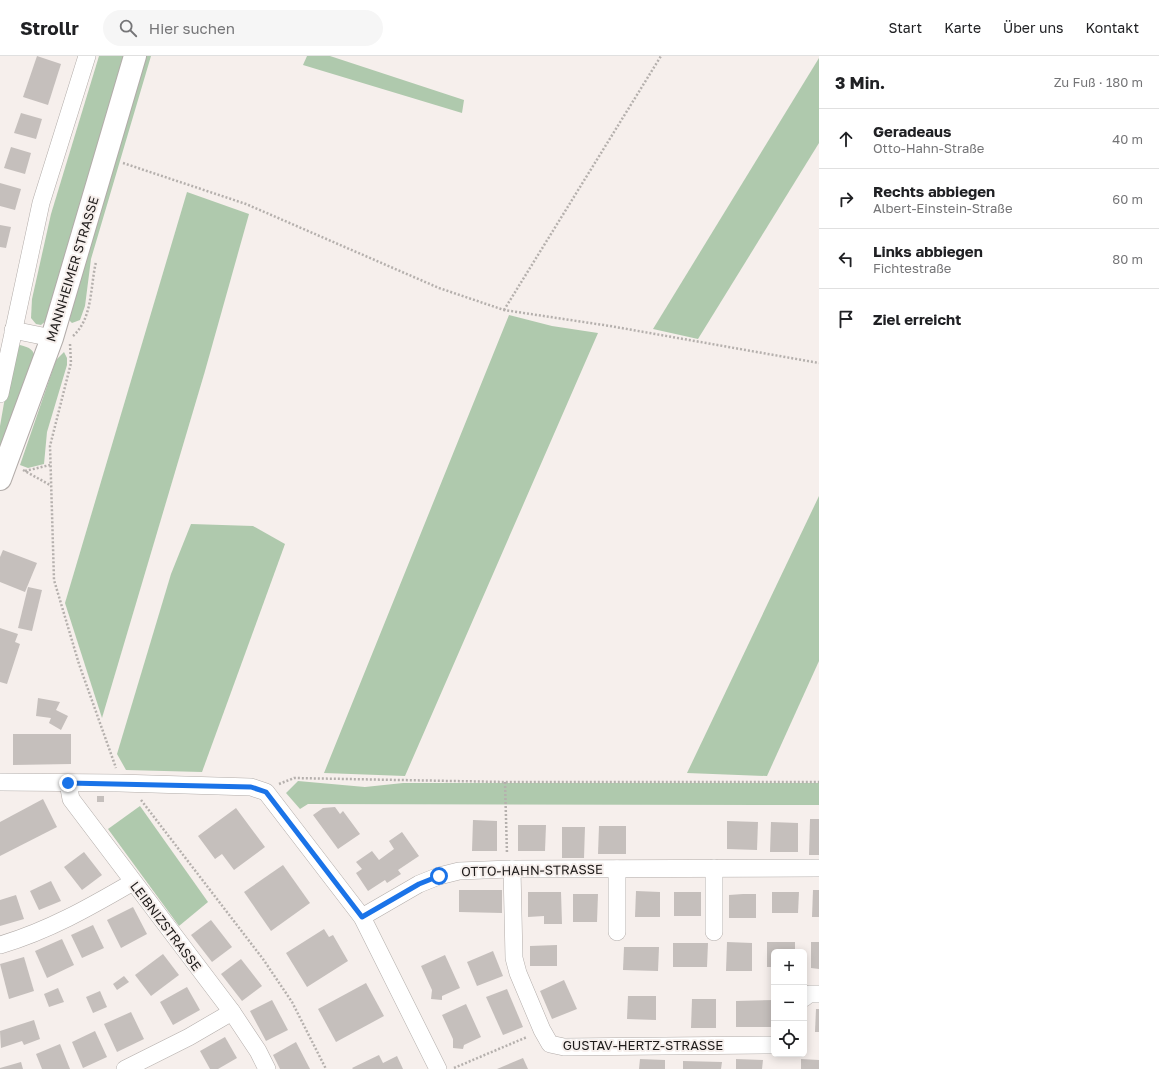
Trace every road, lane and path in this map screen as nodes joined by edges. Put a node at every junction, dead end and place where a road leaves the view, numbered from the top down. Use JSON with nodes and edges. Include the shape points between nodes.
{"nodes":[{"id":1,"x":87,"y":56,"type":"edge"},
{"id":2,"x":135,"y":56,"type":"edge"},
{"id":3,"x":661,"y":56,"type":"edge"},
{"id":4,"x":124,"y":163,"type":"dead end"},
{"id":5,"x":504,"y":310,"type":"junction"},
{"id":6,"x":13,"y":330,"type":"junction"},
{"id":7,"x":60,"y":339,"type":"junction"},
{"id":8,"x":819,"y":363,"type":"edge"},
{"id":9,"x":0,"y":394,"type":"edge"},
{"id":10,"x":50,"y":465,"type":"junction"},
{"id":11,"x":11,"y":471,"type":"edge"},
{"id":12,"x":50,"y":486,"type":"junction"},
{"id":13,"x":0,"y":782,"type":"edge"},
{"id":14,"x":119,"y":782,"type":"junction"},
{"id":15,"x":505,"y":782,"type":"junction"},
{"id":16,"x":819,"y":782,"type":"edge"},
{"id":17,"x":68,"y":783,"type":"junction"},
{"id":18,"x":266,"y":792,"type":"junction"},
{"id":19,"x":617,"y":868,"type":"junction"},
{"id":20,"x":714,"y":868,"type":"junction"},
{"id":21,"x":819,"y":868,"type":"edge"},
{"id":22,"x":510,"y":869,"type":"junction"},
{"id":23,"x":133,"y":882,"type":"junction"},
{"id":24,"x":362,"y":917,"type":"junction"},
{"id":25,"x":617,"y":932,"type":"dead end"},
{"id":26,"x":714,"y":932,"type":"dead end"},
{"id":27,"x":0,"y":945,"type":"edge"},
{"id":28,"x":819,"y":994,"type":"edge"},
{"id":29,"x":807,"y":996,"type":"edge"},
{"id":30,"x":232,"y":1012,"type":"junction"},
{"id":31,"x":542,"y":1030,"type":"junction"},
{"id":32,"x":771,"y":1045,"type":"edge"},
{"id":33,"x":125,"y":1069,"type":"edge"},
{"id":34,"x":266,"y":1069,"type":"edge"},
{"id":35,"x":326,"y":1069,"type":"edge"},
{"id":36,"x":438,"y":1069,"type":"edge"},
{"id":37,"x":452,"y":1069,"type":"edge"}],
"edges":[{"from":1,"to":6,"type":"street","via":[[41,203]]},
{"from":2,"to":7,"type":"main road","name":"MANNHEIMER STRASSE"},
{"from":3,"to":5,"type":"path"},
{"from":4,"to":5,"type":"path","via":[[246,204],[439,288]]},
{"from":5,"to":8,"type":"path"},
{"from":6,"to":7,"type":"street"},
{"from":6,"to":9,"type":"street"},
{"from":7,"to":10,"type":"path","via":[[72,349],[71,363],[50,446]]},
{"from":7,"to":11,"type":"main road","name":"MANNHEIMER STRASSE"},
{"from":10,"to":11,"type":"path"},
{"from":10,"to":12,"type":"path"},
{"from":11,"to":12,"type":"path"},
{"from":12,"to":14,"type":"path","via":[[56,588]]},
{"from":13,"to":17,"type":"street"},
{"from":14,"to":17,"type":"street"},
{"from":14,"to":18,"type":"street","via":[[251,787]]},
{"from":14,"to":35,"type":"path","via":[[122,792],[134,792],[145,805],[263,960],[292,1002]]},
{"from":15,"to":16,"type":"path"},
{"from":15,"to":18,"type":"path","via":[[294,778]]},
{"from":15,"to":22,"type":"path"},
{"from":17,"to":23,"type":"street","name":"LEIBNIZSTRASSE","via":[[71,799]]},
{"from":18,"to":24,"type":"street"},
{"from":19,"to":20,"type":"street","name":"OTTO-HAHN-STRASSE"},
{"from":19,"to":22,"type":"street","name":"OTTO-HAHN-STRASSE"},
{"from":19,"to":25,"type":"street","name":"OTTO-HAHN-STRASSE"},
{"from":20,"to":21,"type":"street","name":"OTTO-HAHN-STRASSE"},
{"from":20,"to":26,"type":"street"},
{"from":22,"to":24,"type":"street","name":"OTTO-HAHN-STRASSE","via":[[459,871],[439,876],[419,884]]},
{"from":22,"to":31,"type":"street","name":"GUSTAV-HERTZ-STRASSE","via":[[514,958]]},
{"from":23,"to":27,"type":"street","via":[[87,909],[29,936]]},
{"from":23,"to":30,"type":"street","name":"LEIBNIZSTRASSE"},
{"from":24,"to":36,"type":"street"},
{"from":28,"to":29,"type":"street"},
{"from":30,"to":33,"type":"street"},
{"from":30,"to":34,"type":"street","name":"LEIBNIZSTRASSE","via":[[258,1051]]},
{"from":31,"to":32,"type":"street","name":"GUSTAV-HERTZ-STRASSE","via":[[550,1044],[564,1047]]},
{"from":31,"to":37,"type":"path"}]}
